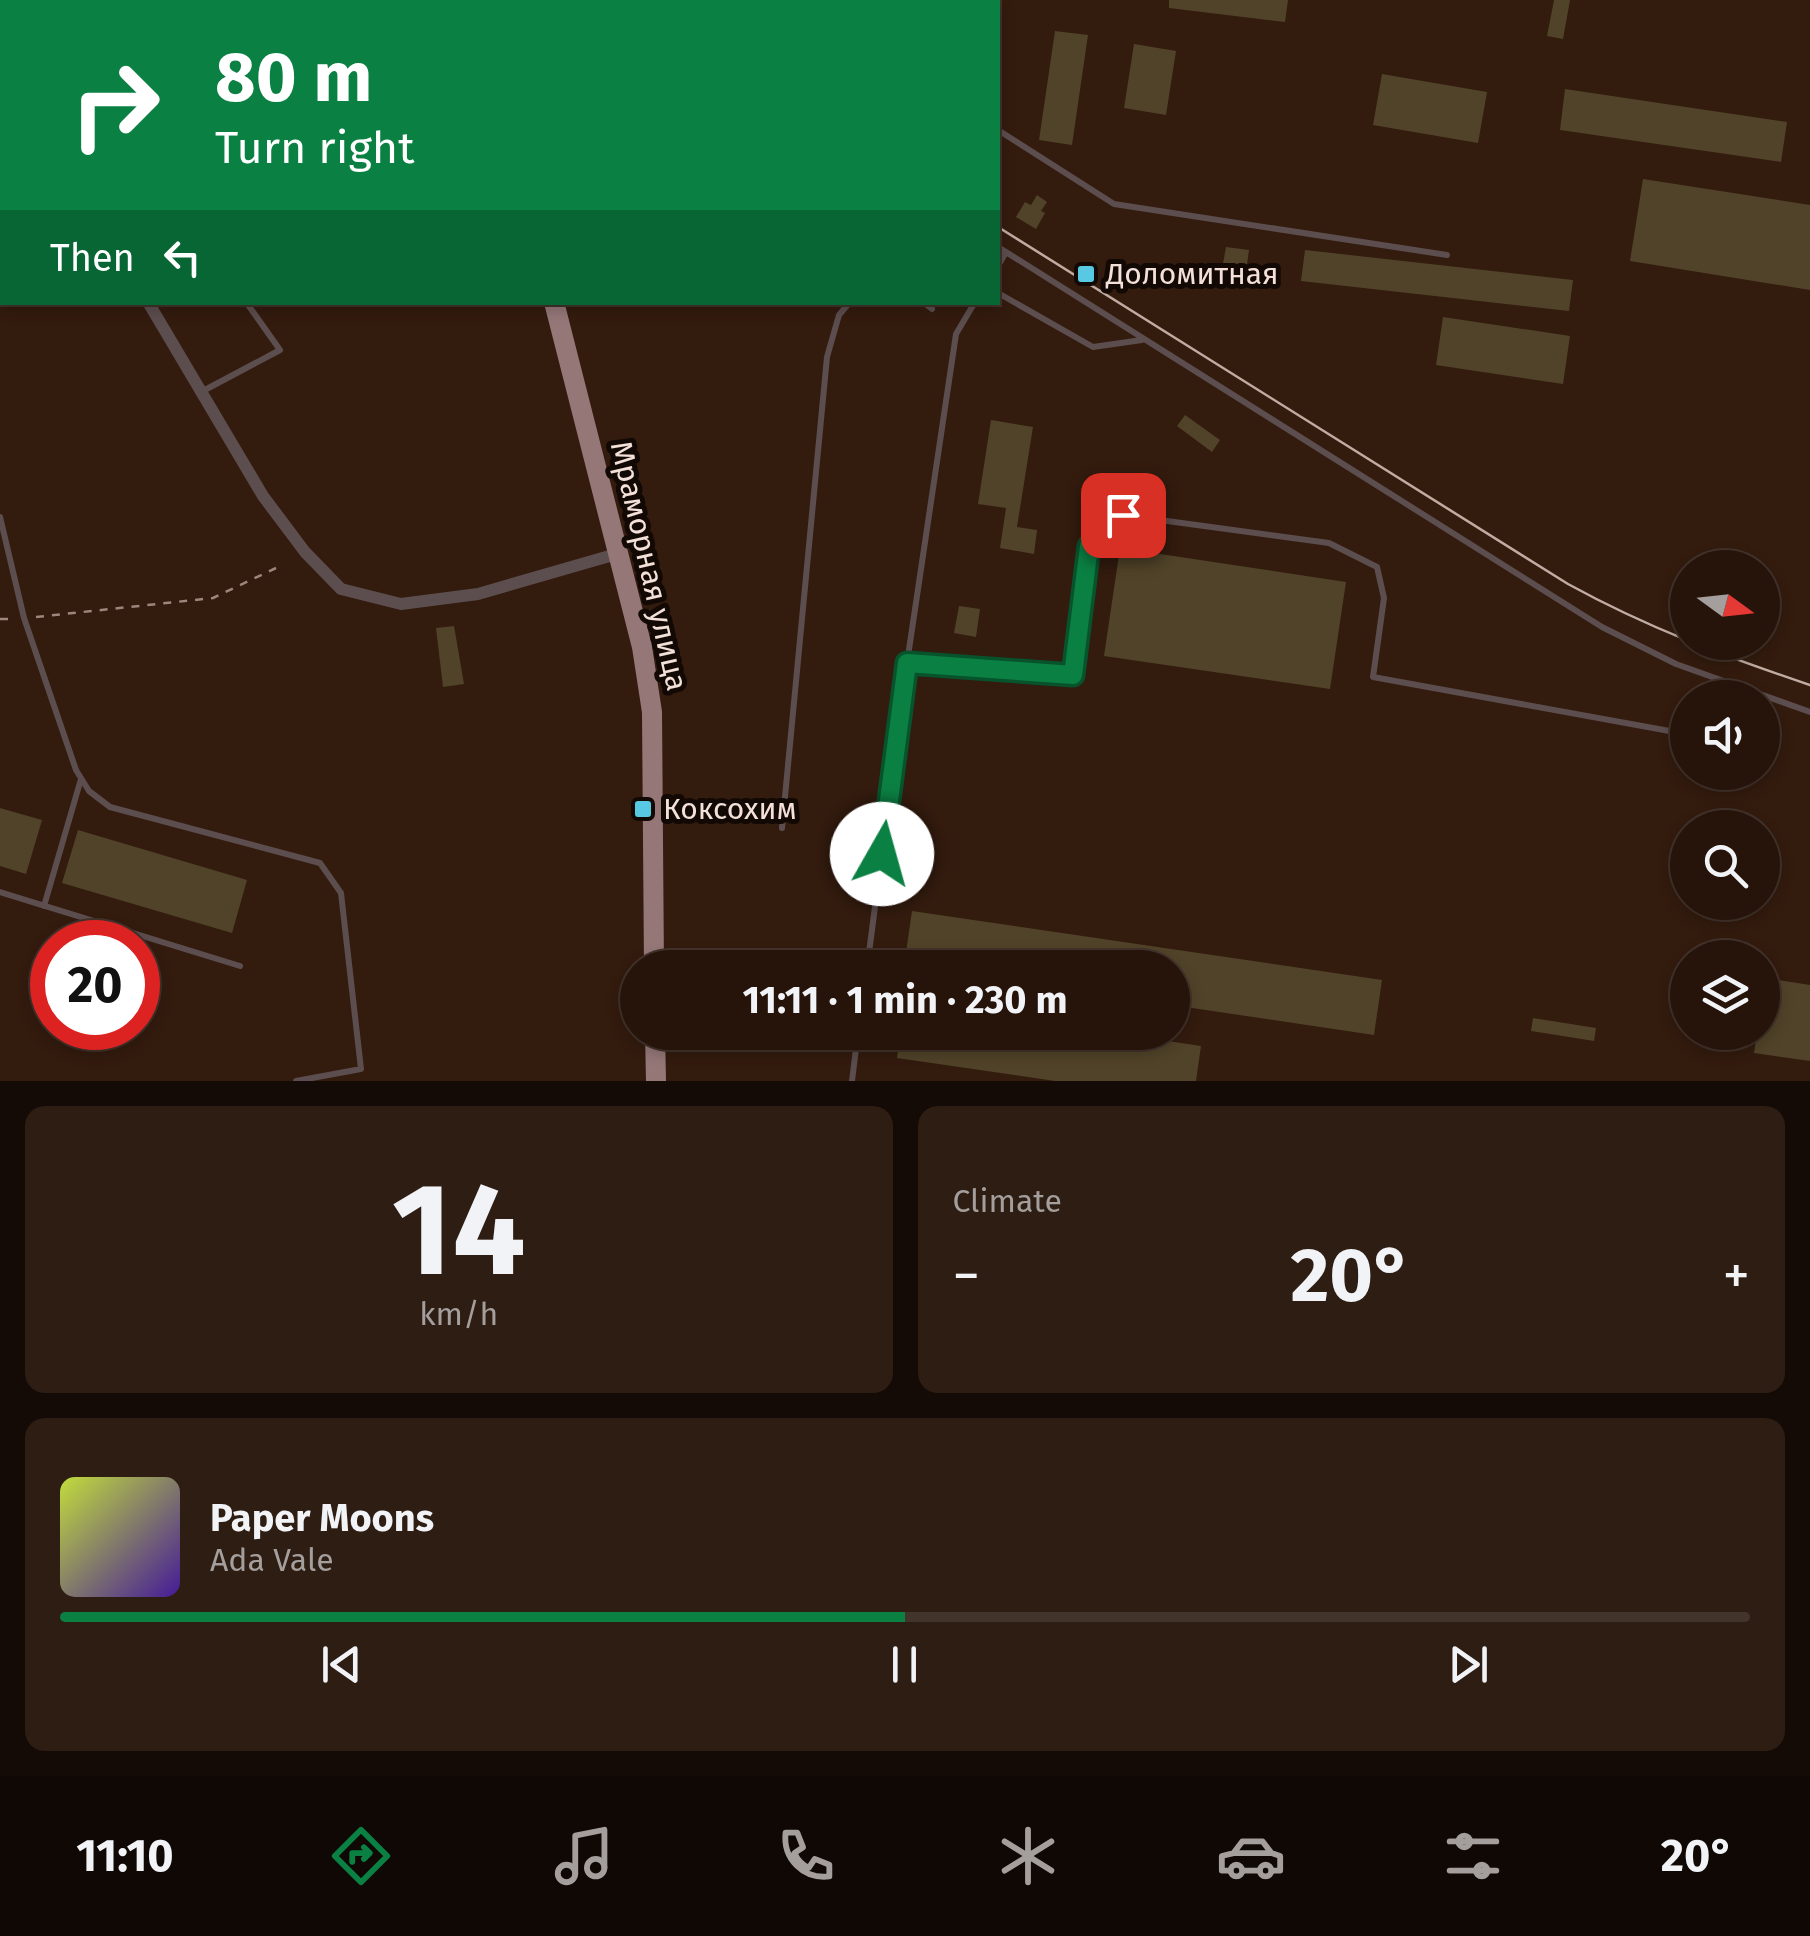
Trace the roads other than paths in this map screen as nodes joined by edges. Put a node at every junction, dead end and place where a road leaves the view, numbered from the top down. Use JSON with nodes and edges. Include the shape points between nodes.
{"nodes":[{"id":1,"x":1000,"y":131,"type":"edge"},
{"id":2,"x":1000,"y":248,"type":"edge"},
{"id":3,"x":1006,"y":252,"type":"junction"},
{"id":4,"x":1446,"y":255,"type":"dead end"},
{"id":5,"x":1000,"y":262,"type":"edge"},
{"id":6,"x":1000,"y":295,"type":"edge"},
{"id":7,"x":150,"y":305,"type":"edge"},
{"id":8,"x":248,"y":305,"type":"edge"},
{"id":9,"x":555,"y":305,"type":"edge"},
{"id":10,"x":848,"y":305,"type":"edge"},
{"id":11,"x":927,"y":305,"type":"edge"},
{"id":12,"x":973,"y":305,"type":"edge"},
{"id":13,"x":932,"y":309,"type":"dead end"},
{"id":14,"x":1144,"y":340,"type":"junction"},
{"id":15,"x":201,"y":392,"type":"junction"},
{"id":16,"x":0,"y":517,"type":"edge"},
{"id":17,"x":620,"y":553,"type":"junction"},
{"id":18,"x":907,"y":663,"type":"junction"},
{"id":19,"x":1810,"y":712,"type":"edge"},
{"id":20,"x":1670,"y":731,"type":"edge"},
{"id":21,"x":81,"y":779,"type":"junction"},
{"id":22,"x":782,"y":828,"type":"dead end"},
{"id":23,"x":0,"y":892,"type":"edge"},
{"id":24,"x":44,"y":906,"type":"junction"},
{"id":25,"x":654,"y":950,"type":"edge"},
{"id":26,"x":869,"y":950,"type":"edge"},
{"id":27,"x":240,"y":966,"type":"dead end"},
{"id":28,"x":655,"y":1050,"type":"edge"},
{"id":29,"x":856,"y":1050,"type":"edge"},
{"id":30,"x":296,"y":1081,"type":"edge"},
{"id":31,"x":656,"y":1081,"type":"edge"},
{"id":32,"x":852,"y":1081,"type":"edge"}],
"edges":[{"from":1,"to":4,"type":"lane","via":[[1114,204]]},
{"from":2,"to":3,"type":"lane"},
{"from":3,"to":5,"type":"lane"},
{"from":3,"to":14,"type":"lane"},
{"from":6,"to":14,"type":"lane","via":[[1093,347]]},
{"from":7,"to":15,"type":"street"},
{"from":8,"to":15,"type":"lane","via":[[280,350]]},
{"from":9,"to":17,"type":"main road","name":"Мраморная улица"},
{"from":10,"to":22,"type":"lane","via":[[827,358]]},
{"from":11,"to":13,"type":"lane"},
{"from":12,"to":18,"type":"lane","via":[[956,334]]},
{"from":14,"to":19,"type":"lane","via":[[1602,628],[1676,664]]},
{"from":15,"to":17,"type":"street","via":[[264,496],[341,589],[401,604],[478,594]]},
{"from":16,"to":21,"type":"lane","via":[[24,618]]},
{"from":17,"to":25,"type":"main road","name":"Мраморная улица","via":[[652,712]]},
{"from":18,"to":20,"type":"lane","via":[[1073,675],[1089,546],[1123,515],[1329,543],[1378,567],[1384,598],[1372,678]]},
{"from":18,"to":26,"type":"lane"},
{"from":21,"to":24,"type":"lane"},
{"from":21,"to":30,"type":"lane","via":[[110,808],[320,862],[341,893],[360,1069]]},
{"from":23,"to":24,"type":"lane"},
{"from":24,"to":27,"type":"lane"},
{"from":28,"to":31,"type":"main road"},
{"from":29,"to":32,"type":"lane"}]}
